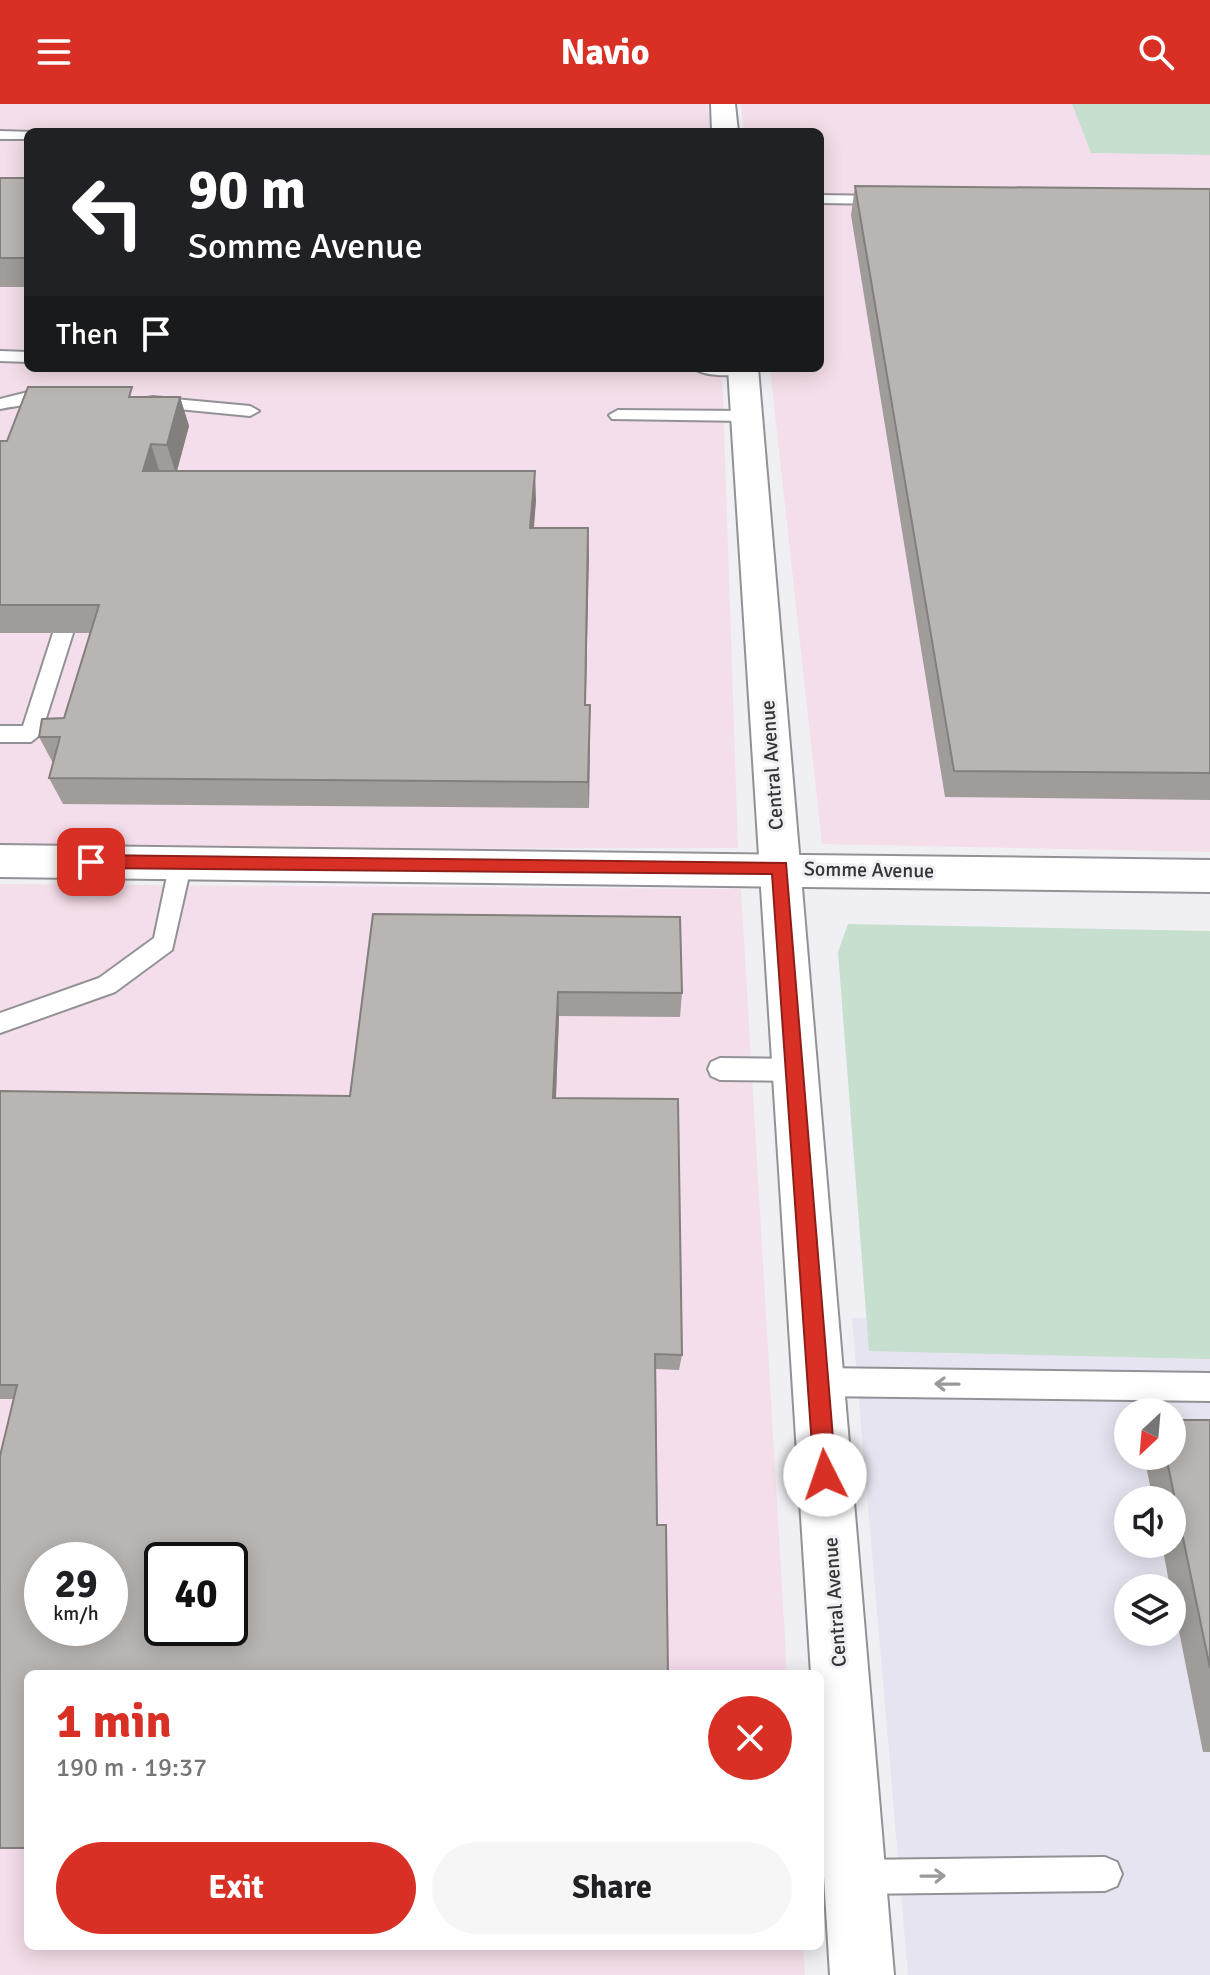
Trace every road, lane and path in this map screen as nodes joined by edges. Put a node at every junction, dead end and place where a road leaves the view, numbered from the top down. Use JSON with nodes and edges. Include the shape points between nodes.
{"nodes":[{"id":1,"x":723,"y":104,"type":"edge"},
{"id":2,"x":725,"y":128,"type":"edge"},
{"id":3,"x":0,"y":135,"type":"edge"},
{"id":4,"x":24,"y":135,"type":"edge"},
{"id":5,"x":824,"y":199,"type":"edge"},
{"id":6,"x":894,"y":201,"type":"edge"},
{"id":7,"x":0,"y":356,"type":"edge"},
{"id":8,"x":24,"y":357,"type":"edge"},
{"id":9,"x":743,"y":372,"type":"edge"},
{"id":10,"x":78,"y":396,"type":"edge"},
{"id":11,"x":141,"y":400,"type":"edge"},
{"id":12,"x":0,"y":404,"type":"edge"},
{"id":13,"x":250,"y":411,"type":"dead end"},
{"id":14,"x":618,"y":415,"type":"dead end"},
{"id":15,"x":746,"y":416,"type":"junction"},
{"id":16,"x":63,"y":633,"type":"edge"},
{"id":17,"x":0,"y":734,"type":"edge"},
{"id":18,"x":0,"y":861,"type":"edge"},
{"id":19,"x":181,"y":862,"type":"junction"},
{"id":20,"x":780,"y":868,"type":"junction"},
{"id":21,"x":1210,"y":876,"type":"edge"},
{"id":22,"x":0,"y":1023,"type":"edge"},
{"id":23,"x":720,"y":1069,"type":"dead end"},
{"id":24,"x":795,"y":1070,"type":"junction"},
{"id":25,"x":818,"y":1382,"type":"junction"},
{"id":26,"x":1210,"y":1387,"type":"edge"},
{"id":27,"x":1105,"y":1874,"type":"dead end"},
{"id":28,"x":855,"y":1877,"type":"junction"},
{"id":29,"x":862,"y":1975,"type":"edge"}],
"edges":[{"from":1,"to":2,"type":"street"},
{"from":3,"to":4,"type":"lane"},
{"from":5,"to":6,"type":"lane"},
{"from":7,"to":8,"type":"lane"},
{"from":9,"to":15,"type":"street","name":"Central Avenue"},
{"from":10,"to":12,"type":"lane","via":[[32,396]]},
{"from":11,"to":13,"type":"lane"},
{"from":14,"to":15,"type":"lane"},
{"from":15,"to":20,"type":"street","name":"Central Avenue"},
{"from":16,"to":17,"type":"lane","via":[[31,734]]},
{"from":18,"to":19,"type":"street","name":"Somme Avenue"},
{"from":19,"to":20,"type":"street","name":"Somme Avenue"},
{"from":19,"to":22,"type":"lane","via":[[164,943],[107,985]]},
{"from":20,"to":21,"type":"street","name":"Somme Avenue"},
{"from":20,"to":24,"type":"street","name":"Central Avenue"},
{"from":23,"to":24,"type":"lane"},
{"from":24,"to":25,"type":"street","name":"Central Avenue"},
{"from":26,"to":25,"type":"lane","one_way":true},
{"from":25,"to":28,"type":"street","name":"Central Avenue"},
{"from":28,"to":27,"type":"lane","one_way":true},
{"from":28,"to":29,"type":"street","name":"Central Avenue"}]}
